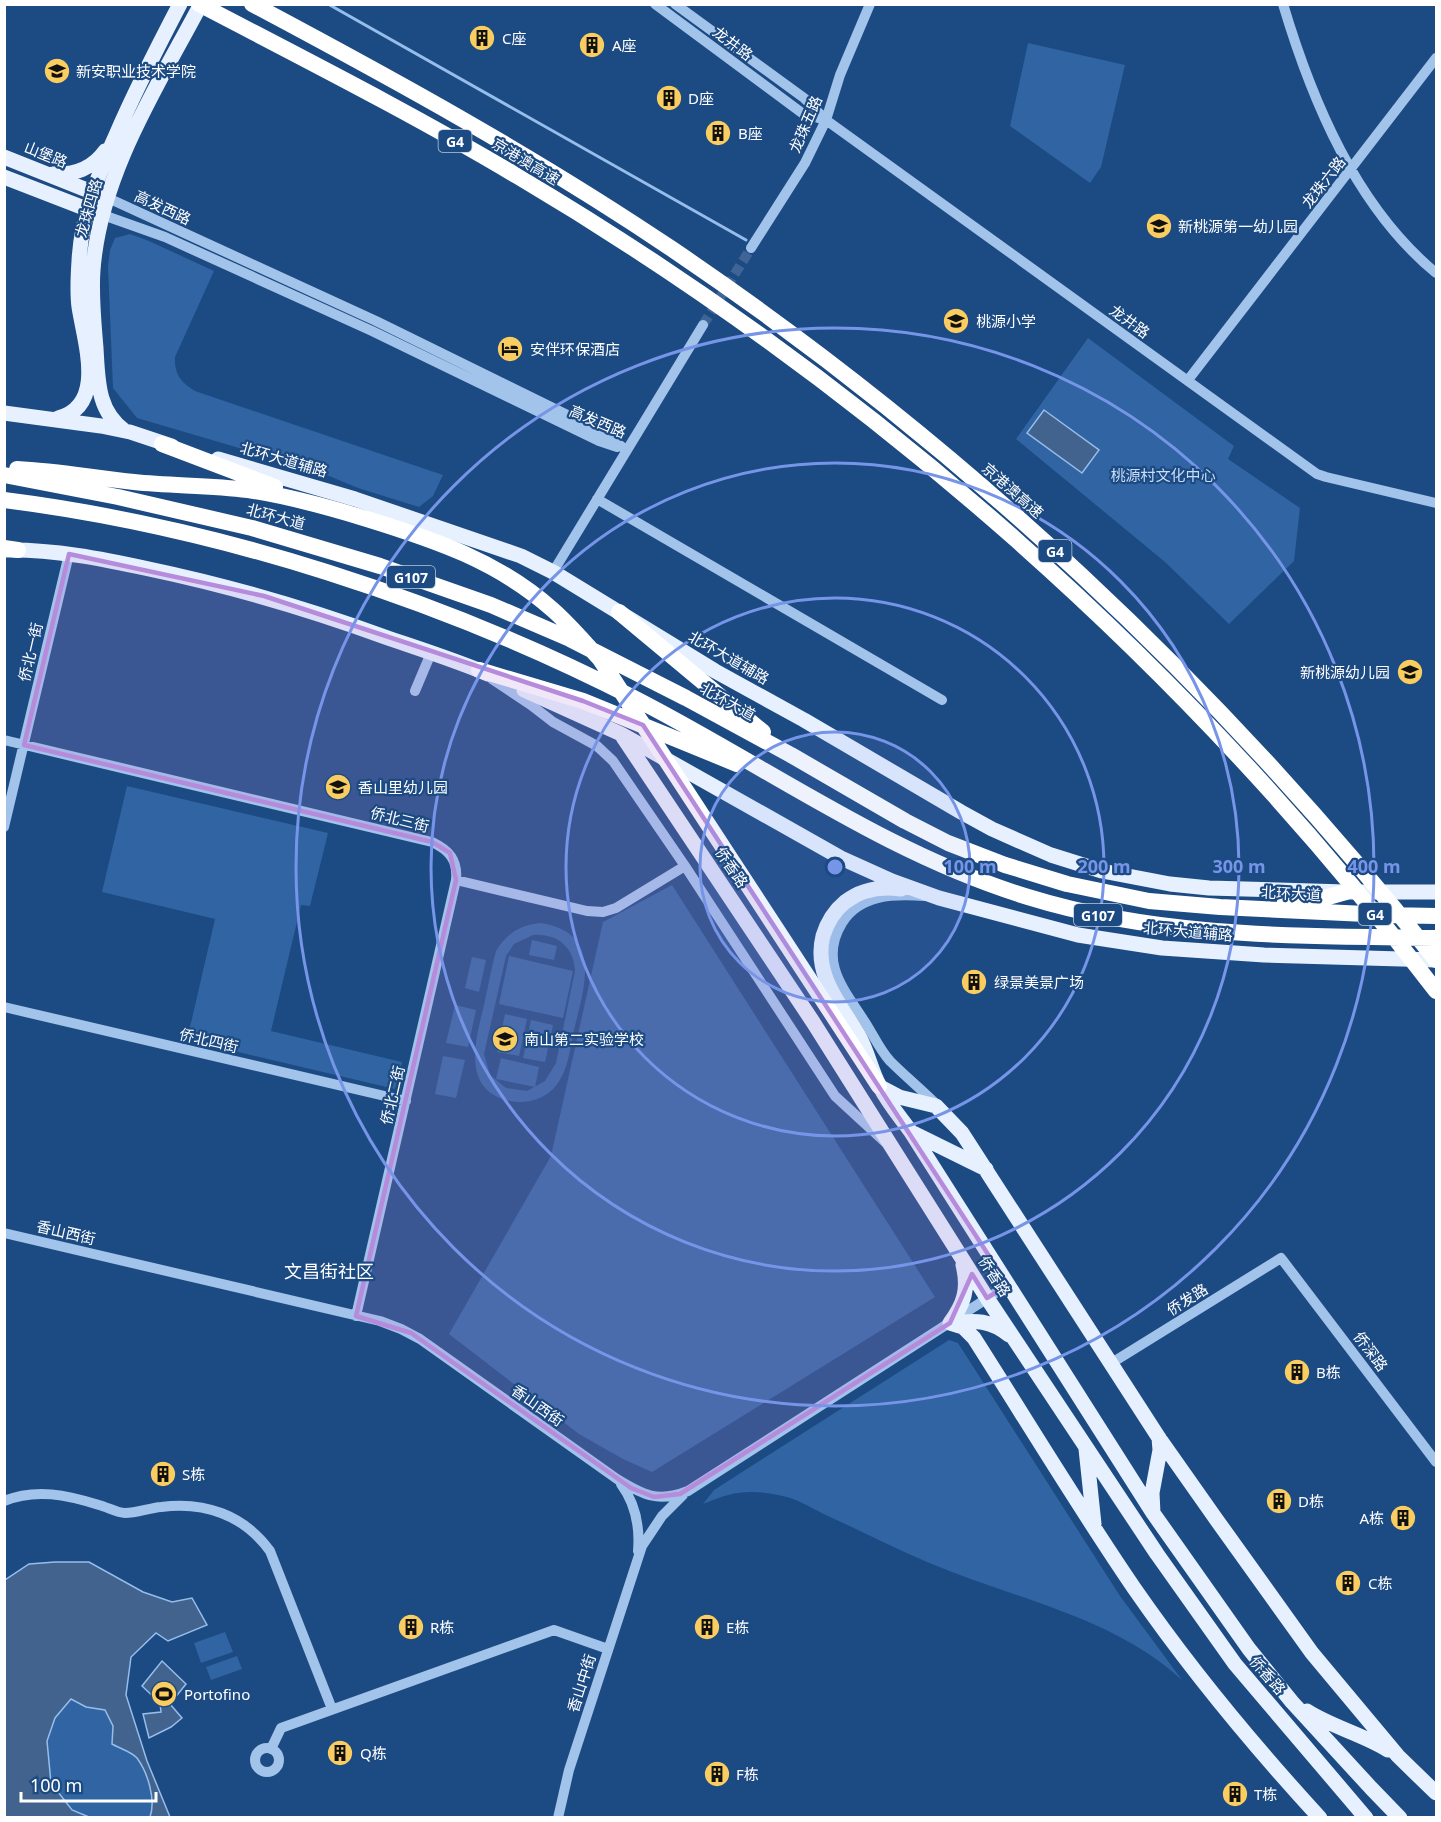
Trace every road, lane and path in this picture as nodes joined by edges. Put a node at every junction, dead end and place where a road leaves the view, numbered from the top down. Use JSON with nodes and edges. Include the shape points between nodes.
{"nodes":[{"id":1,"x":180,"y":4,"type":"edge"},
{"id":2,"x":200,"y":4,"type":"edge"},
{"id":3,"x":252,"y":4,"type":"edge"},
{"id":4,"x":655,"y":4,"type":"edge"},
{"id":5,"x":675,"y":4,"type":"edge"},
{"id":6,"x":870,"y":4,"type":"edge"},
{"id":7,"x":1283,"y":4,"type":"edge"},
{"id":8,"x":1437,"y":58,"type":"edge"},
{"id":9,"x":826,"y":120,"type":"junction"},
{"id":10,"x":114,"y":140,"type":"junction"},
{"id":11,"x":4,"y":157,"type":"edge"},
{"id":12,"x":1351,"y":169,"type":"junction"},
{"id":13,"x":44,"y":173,"type":"junction"},
{"id":14,"x":4,"y":177,"type":"edge"},
{"id":15,"x":93,"y":192,"type":"junction"},
{"id":16,"x":108,"y":198,"type":"junction"},
{"id":17,"x":88,"y":210,"type":"junction"},
{"id":18,"x":104,"y":215,"type":"junction"},
{"id":19,"x":752,"y":248,"type":"tunnel mouth"},
{"id":20,"x":1437,"y":273,"type":"edge"},
{"id":21,"x":703,"y":325,"type":"tunnel mouth"},
{"id":22,"x":1188,"y":380,"type":"junction"},
{"id":23,"x":4,"y":412,"type":"edge"},
{"id":24,"x":55,"y":418,"type":"junction"},
{"id":25,"x":126,"y":431,"type":"junction"},
{"id":26,"x":162,"y":444,"type":"junction"},
{"id":27,"x":626,"y":450,"type":"junction"},
{"id":28,"x":4,"y":468,"type":"edge"},
{"id":29,"x":4,"y":474,"type":"edge"},
{"id":30,"x":597,"y":499,"type":"junction"},
{"id":31,"x":4,"y":500,"type":"edge"},
{"id":32,"x":1437,"y":503,"type":"edge"},
{"id":33,"x":333,"y":509,"type":"junction"},
{"id":34,"x":9,"y":549,"type":"edge"},
{"id":35,"x":69,"y":554,"type":"junction"},
{"id":36,"x":553,"y":572,"type":"junction"},
{"id":37,"x":619,"y":612,"type":"junction"},
{"id":38,"x":431,"y":653,"type":"junction"},
{"id":39,"x":479,"y":670,"type":"junction"},
{"id":40,"x":415,"y":691,"type":"dead end"},
{"id":41,"x":942,"y":700,"type":"dead end"},
{"id":42,"x":621,"y":734,"type":"junction"},
{"id":43,"x":4,"y":740,"type":"edge"},
{"id":44,"x":24,"y":745,"type":"junction"},
{"id":45,"x":791,"y":755,"type":"junction"},
{"id":46,"x":787,"y":784,"type":"junction"},
{"id":47,"x":4,"y":827,"type":"edge"},
{"id":48,"x":685,"y":866,"type":"junction"},
{"id":49,"x":456,"y":880,"type":"junction"},
{"id":50,"x":1346,"y":892,"type":"junction"},
{"id":51,"x":1437,"y":892,"type":"edge"},
{"id":52,"x":939,"y":898,"type":"junction"},
{"id":53,"x":1220,"y":907,"type":"junction"},
{"id":54,"x":1437,"y":916,"type":"edge"},
{"id":55,"x":1437,"y":938,"type":"edge"},
{"id":56,"x":1437,"y":960,"type":"edge"},
{"id":57,"x":1436,"y":991,"type":"edge"},
{"id":58,"x":4,"y":1007,"type":"edge"},
{"id":59,"x":879,"y":1086,"type":"junction"},
{"id":60,"x":406,"y":1101,"type":"junction"},
{"id":61,"x":941,"y":1110,"type":"junction"},
{"id":62,"x":911,"y":1132,"type":"junction"},
{"id":63,"x":894,"y":1151,"type":"junction"},
{"id":64,"x":986,"y":1169,"type":"junction"},
{"id":65,"x":4,"y":1233,"type":"edge"},
{"id":66,"x":959,"y":1253,"type":"junction"},
{"id":67,"x":1281,"y":1258,"type":"joint"},
{"id":68,"x":1008,"y":1285,"type":"junction"},
{"id":69,"x":987,"y":1298,"type":"junction"},
{"id":70,"x":356,"y":1316,"type":"junction"},
{"id":71,"x":950,"y":1323,"type":"junction"},
{"id":72,"x":1015,"y":1340,"type":"junction"},
{"id":73,"x":1110,"y":1364,"type":"junction"},
{"id":74,"x":1061,"y":1368,"type":"junction"},
{"id":75,"x":1042,"y":1381,"type":"junction"},
{"id":76,"x":1159,"y":1438,"type":"junction"},
{"id":77,"x":1085,"y":1446,"type":"junction"},
{"id":78,"x":1437,"y":1462,"type":"edge"},
{"id":79,"x":617,"y":1479,"type":"junction"},
{"id":80,"x":688,"y":1491,"type":"junction"},
{"id":81,"x":4,"y":1501,"type":"edge"},
{"id":82,"x":1153,"y":1512,"type":"junction"},
{"id":83,"x":1095,"y":1528,"type":"junction"},
{"id":84,"x":637,"y":1560,"type":"junction"},
{"id":85,"x":608,"y":1649,"type":"junction"},
{"id":86,"x":1292,"y":1702,"type":"junction"},
{"id":87,"x":332,"y":1709,"type":"junction"},
{"id":88,"x":272,"y":1749,"type":"dead end"},
{"id":89,"x":1398,"y":1756,"type":"junction"},
{"id":90,"x":1437,"y":1793,"type":"edge"},
{"id":91,"x":558,"y":1818,"type":"edge"},
{"id":92,"x":1320,"y":1818,"type":"edge"},
{"id":93,"x":1366,"y":1818,"type":"edge"},
{"id":94,"x":1400,"y":1818,"type":"edge"}],
"edges":[{"from":1,"to":10,"type":"main road","name":"龙珠四路"},
{"from":2,"to":16,"type":"main road","name":"龙珠四路","via":[[140,121]]},
{"from":2,"to":57,"type":"highway","name":"京港澳高速","number":"G4","via":[[518,176],[731,315],[902,445],[1021,546],[1210,727],[1312,839]]},
{"from":3,"to":56,"type":"highway","name":"京港澳高速","number":"G4","via":[[408,87],[670,248],[862,388],[1031,529],[1180,671],[1276,770]]},
{"from":4,"to":9,"type":"street","name":"龙井路","via":[[802,113]]},
{"from":5,"to":9,"type":"street","name":"龙井路","via":[[804,98]]},
{"from":6,"to":9,"type":"street","name":"龙珠五路"},
{"from":7,"to":12,"type":"street","via":[[1300,61]]},
{"from":8,"to":12,"type":"street","name":"龙珠六路"},
{"from":9,"to":19,"type":"street","name":"龙珠五路","via":[[805,163]]},
{"from":9,"to":22,"type":"street","name":"龙井路"},
{"from":10,"to":13,"type":"main road","via":[[102,156],[82,170]]},
{"from":10,"to":15,"type":"main road","name":"龙珠四路"},
{"from":11,"to":13,"type":"main road","name":"山堡路"},
{"from":12,"to":20,"type":"street","via":[[1392,229]]},
{"from":12,"to":22,"type":"street","name":"龙珠六路"},
{"from":13,"to":15,"type":"main road","name":"山堡路"},
{"from":14,"to":17,"type":"main road"},
{"from":15,"to":16,"type":"main road","name":"山堡路"},
{"from":15,"to":17,"type":"main road","name":"龙珠四路"},
{"from":16,"to":18,"type":"main road","name":"龙珠四路"},
{"from":16,"to":27,"type":"street","name":"高发西路","via":[[434,348],[604,433]]},
{"from":17,"to":18,"type":"main road"},
{"from":17,"to":24,"type":"main road","name":"龙珠四路","via":[[80,247],[78,285],[87,390],[74,411]]},
{"from":18,"to":25,"type":"main road","name":"龙珠四路","via":[[92,281],[98,384],[108,414]]},
{"from":18,"to":27,"type":"street","name":"高发西路","via":[[200,253],[599,441]]},
{"from":21,"to":27,"type":"street"},
{"from":22,"to":32,"type":"street","name":"龙井路","via":[[1317,474]]},
{"from":23,"to":24,"type":"main road","name":"北环大道辅路"},
{"from":24,"to":25,"type":"main road","name":"北环大道辅路"},
{"from":25,"to":26,"type":"main road","name":"北环大道辅路"},
{"from":26,"to":33,"type":"highway"},
{"from":26,"to":36,"type":"main road","name":"北环大道辅路","via":[[377,506],[480,540]]},
{"from":27,"to":30,"type":"street"},
{"from":28,"to":33,"type":"highway","via":[[245,490]]},
{"from":29,"to":45,"type":"highway","name":"北环大道","number":"G107","via":[[252,528],[491,604],[608,657]]},
{"from":30,"to":36,"type":"street"},
{"from":30,"to":41,"type":"street"},
{"from":31,"to":46,"type":"highway","number":"G107","via":[[187,534],[378,589],[559,661],[674,719]]},
{"from":33,"to":59,"type":"highway","via":[[460,550],[502,572],[554,610],[600,659]]},
{"from":34,"to":35,"type":"main road","name":"北环大道辅路"},
{"from":35,"to":38,"type":"main road","name":"北环大道辅路","via":[[264,596]]},
{"from":35,"to":44,"type":"street","name":"侨北一街"},
{"from":36,"to":37,"type":"main road","name":"北环大道辅路"},
{"from":37,"to":45,"type":"highway"},
{"from":37,"to":50,"type":"main road","name":"北环大道辅路","via":[[961,812],[1051,855],[1102,871],[1170,884]]},
{"from":38,"to":39,"type":"main road","name":"北环大道辅路"},
{"from":38,"to":40,"type":"street"},
{"from":39,"to":42,"type":"main road","name":"北环大道辅路"},
{"from":39,"to":46,"type":"highway","via":[[583,701]]},
{"from":39,"to":48,"type":"street","via":[[553,722],[606,753]]},
{"from":42,"to":52,"type":"main road","name":"北环大道辅路","via":[[841,858]]},
{"from":42,"to":63,"type":"main road","name":"侨香路"},
{"from":43,"to":44,"type":"street","name":"侨北三街"},
{"from":44,"to":47,"type":"street","name":"侨北一街"},
{"from":44,"to":49,"type":"street","name":"侨北三街","via":[[432,842],[450,853],[456,866]]},
{"from":45,"to":53,"type":"highway","name":"北环大道","number":"G107","via":[[905,821],[1005,865],[1067,884],[1149,901]]},
{"from":46,"to":55,"type":"highway","number":"G107","via":[[928,860],[1063,907],[1148,924],[1211,931]]},
{"from":48,"to":49,"type":"street","via":[[603,912]]},
{"from":48,"to":63,"type":"street","via":[[835,1096]]},
{"from":49,"to":60,"type":"street","name":"侨北二街"},
{"from":50,"to":51,"type":"main road","name":"北环大道辅路"},
{"from":50,"to":53,"type":"highway","via":[[1321,899]]},
{"from":52,"to":56,"type":"main road","name":"北环大道辅路","via":[[1078,935],[1162,948]]},
{"from":52,"to":59,"type":"main road","name":"侨香路","via":[[894,888],[872,889],[840,906],[825,929],[821,954],[825,977],[862,1043]]},
{"from":52,"to":61,"type":"street","via":[[886,896],[862,903],[839,927],[833,964],[841,985],[885,1055]]},
{"from":53,"to":54,"type":"highway","name":"北环大道","number":"G107"},
{"from":58,"to":60,"type":"street","name":"侨北四街"},
{"from":59,"to":61,"type":"main road","via":[[899,1097],[932,1104]]},
{"from":59,"to":62,"type":"main road","name":"侨香路"},
{"from":60,"to":70,"type":"street","name":"侨北二街"},
{"from":61,"to":64,"type":"main road"},
{"from":62,"to":64,"type":"main road"},
{"from":62,"to":68,"type":"main road","name":"侨香路"},
{"from":63,"to":66,"type":"main road","name":"侨香路"},
{"from":64,"to":73,"type":"main road"},
{"from":65,"to":70,"type":"street","name":"香山西街"},
{"from":66,"to":69,"type":"main road","name":"侨香路"},
{"from":66,"to":71,"type":"main road","via":[[966,1281],[965,1297]]},
{"from":67,"to":73,"type":"street","name":"侨发路"},
{"from":67,"to":78,"type":"street","name":"侨深路"},
{"from":68,"to":69,"type":"street","name":"香山西街"},
{"from":68,"to":74,"type":"main road","name":"侨香路"},
{"from":69,"to":71,"type":"street","name":"香山西街"},
{"from":69,"to":72,"type":"main road","name":"侨香路"},
{"from":70,"to":79,"type":"street","name":"香山西街","via":[[411,1333]]},
{"from":71,"to":72,"type":"main road","via":[[987,1322]]},
{"from":71,"to":80,"type":"street","name":"香山西街"},
{"from":71,"to":83,"type":"main road","via":[[968,1330]]},
{"from":72,"to":75,"type":"main road","name":"侨香路"},
{"from":73,"to":76,"type":"main road"},
{"from":74,"to":75,"type":"main road"},
{"from":74,"to":82,"type":"main road","name":"侨香路"},
{"from":75,"to":77,"type":"main road","name":"侨香路"},
{"from":76,"to":82,"type":"main road"},
{"from":76,"to":89,"type":"main road","via":[[1312,1653]]},
{"from":77,"to":83,"type":"main road"},
{"from":77,"to":93,"type":"main road","name":"侨香路","via":[[1235,1664]]},
{"from":79,"to":80,"type":"street","name":"香山西街","via":[[654,1497],[672,1497]]},
{"from":79,"to":84,"type":"street","name":"香山中街","via":[[635,1513]]},
{"from":80,"to":84,"type":"street","name":"香山中街","via":[[654,1527]]},
{"from":81,"to":87,"type":"street","via":[[48,1493],[123,1513],[184,1504],[205,1507],[246,1526],[270,1551]]},
{"from":82,"to":86,"type":"main road","name":"侨香路","via":[[1249,1650]]},
{"from":83,"to":92,"type":"main road","via":[[1219,1702]]},
{"from":84,"to":85,"type":"street","name":"香山中街"},
{"from":85,"to":87,"type":"street","via":[[554,1630]]},
{"from":85,"to":91,"type":"street","name":"香山中街","via":[[569,1770]]},
{"from":86,"to":89,"type":"main road","via":[[1324,1722],[1372,1740]]},
{"from":86,"to":94,"type":"main road","name":"侨香路"},
{"from":87,"to":88,"type":"street","via":[[281,1728]]},
{"from":89,"to":90,"type":"main road"}]}
